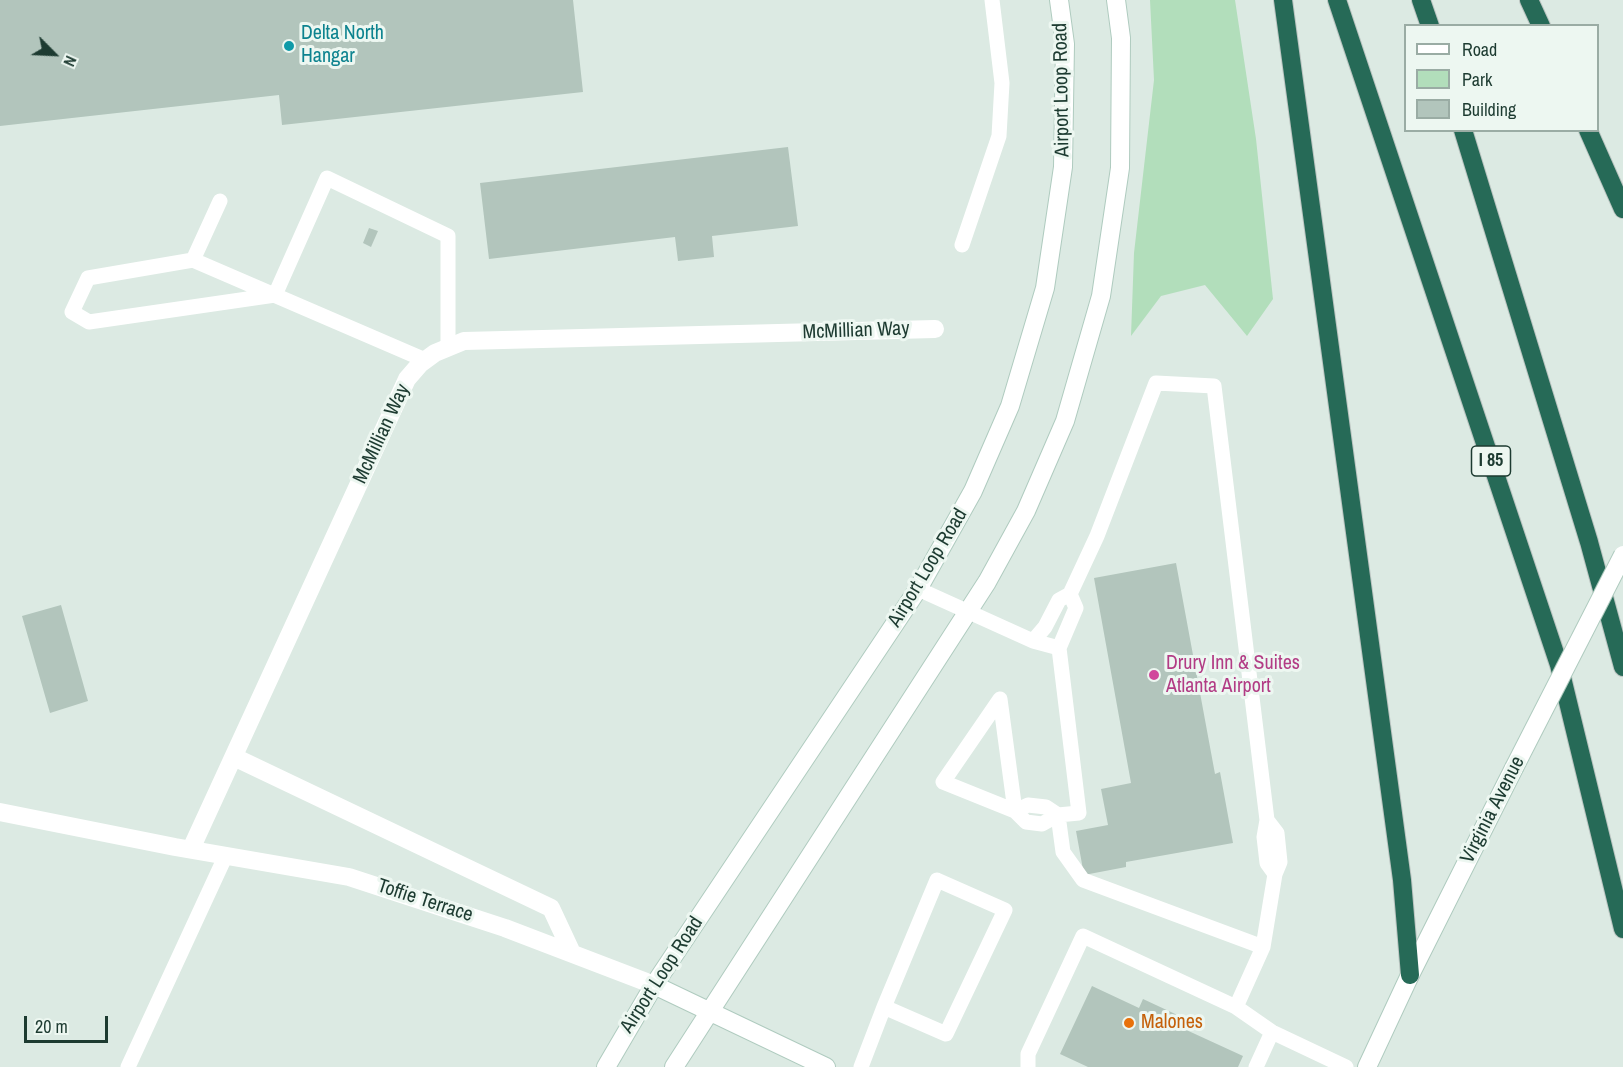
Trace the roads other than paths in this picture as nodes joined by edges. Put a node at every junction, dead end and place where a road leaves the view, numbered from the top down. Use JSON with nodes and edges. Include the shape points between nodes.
{"nodes":[{"id":1,"x":992,"y":0,"type":"edge"},
{"id":2,"x":1059,"y":0,"type":"edge"},
{"id":3,"x":1116,"y":0,"type":"edge"},
{"id":4,"x":1283,"y":0,"type":"edge"},
{"id":5,"x":1337,"y":0,"type":"edge"},
{"id":6,"x":1421,"y":0,"type":"edge"},
{"id":7,"x":1529,"y":0,"type":"edge"},
{"id":8,"x":1429,"y":24,"type":"edge"},
{"id":9,"x":1540,"y":24,"type":"edge"},
{"id":10,"x":1463,"y":132,"type":"edge"},
{"id":11,"x":1589,"y":132,"type":"edge"},
{"id":12,"x":220,"y":201,"type":"dead end"},
{"id":13,"x":1623,"y":210,"type":"edge"},
{"id":14,"x":962,"y":245,"type":"dead end"},
{"id":15,"x":193,"y":260,"type":"junction"},
{"id":16,"x":275,"y":295,"type":"junction"},
{"id":17,"x":934,"y":329,"type":"dead end"},
{"id":18,"x":448,"y":347,"type":"junction"},
{"id":19,"x":424,"y":360,"type":"junction"},
{"id":20,"x":1623,"y":555,"type":"edge"},
{"id":21,"x":918,"y":588,"type":"junction"},
{"id":22,"x":1070,"y":594,"type":"junction"},
{"id":23,"x":969,"y":612,"type":"junction"},
{"id":24,"x":1033,"y":641,"type":"junction"},
{"id":25,"x":1059,"y":648,"type":"junction"},
{"id":26,"x":1623,"y":667,"type":"edge"},
{"id":27,"x":234,"y":757,"type":"junction"},
{"id":28,"x":1015,"y":811,"type":"junction"},
{"id":29,"x":0,"y":812,"type":"edge"},
{"id":30,"x":1058,"y":815,"type":"junction"},
{"id":31,"x":191,"y":849,"type":"junction"},
{"id":32,"x":226,"y":855,"type":"junction"},
{"id":33,"x":1623,"y":929,"type":"edge"},
{"id":34,"x":1263,"y":947,"type":"junction"},
{"id":35,"x":572,"y":953,"type":"junction"},
{"id":36,"x":1410,"y":975,"type":"junction"},
{"id":37,"x":654,"y":985,"type":"junction"},
{"id":38,"x":884,"y":1007,"type":"junction"},
{"id":39,"x":1236,"y":1007,"type":"junction"},
{"id":40,"x":709,"y":1010,"type":"junction"},
{"id":41,"x":1272,"y":1032,"type":"junction"},
{"id":42,"x":1031,"y":1066,"type":"edge"},
{"id":43,"x":128,"y":1067,"type":"edge"},
{"id":44,"x":606,"y":1067,"type":"edge"},
{"id":45,"x":674,"y":1067,"type":"edge"},
{"id":46,"x":826,"y":1067,"type":"edge"},
{"id":47,"x":861,"y":1067,"type":"edge"},
{"id":48,"x":1256,"y":1067,"type":"edge"},
{"id":49,"x":1346,"y":1067,"type":"edge"},
{"id":50,"x":1367,"y":1067,"type":"edge"}],
"edges":[{"from":1,"to":14,"type":"lane","via":[[1002,83],[999,135]]},
{"from":2,"to":21,"type":"main road","name":"Airport Loop Road","via":[[1065,44],[1063,167],[1045,288],[1010,406],[973,491]]},
{"from":3,"to":23,"type":"main road","via":[[1121,38],[1120,168],[1101,297],[1065,422],[1026,511]]},
{"from":4,"to":36,"type":"highway","via":[[1400,868]]},
{"from":5,"to":33,"type":"highway","number":"I 85","via":[[1559,665]]},
{"from":6,"to":8,"type":"highway"},
{"from":7,"to":9,"type":"highway"},
{"from":10,"to":26,"type":"highway","via":[[1589,542]]},
{"from":11,"to":13,"type":"highway"},
{"from":12,"to":15,"type":"lane"},
{"from":15,"to":16,"type":"lane"},
{"from":15,"to":16,"type":"lane","via":[[88,278],[72,312],[89,322]]},
{"from":16,"to":18,"type":"lane","via":[[327,178],[448,236]]},
{"from":16,"to":19,"type":"lane"},
{"from":17,"to":18,"type":"main road","name":"McMillian Way","via":[[464,342]]},
{"from":18,"to":19,"type":"main road","name":"McMillian Way"},
{"from":19,"to":27,"type":"main road","name":"McMillian Way","via":[[407,379]]},
{"from":20,"to":36,"type":"main road","name":"Virginia Avenue","bridge":true},
{"from":21,"to":23,"type":"lane"},
{"from":21,"to":37,"type":"main road","name":"Airport Loop Road"},
{"from":22,"to":24,"type":"lane","via":[[1059,600]]},
{"from":22,"to":25,"type":"lane","via":[[1076,608]]},
{"from":22,"to":34,"type":"lane","via":[[1097,536],[1156,383],[1214,386],[1267,820],[1276,833],[1280,862]]},
{"from":23,"to":24,"type":"lane"},
{"from":23,"to":40,"type":"main road"},
{"from":24,"to":25,"type":"lane"},
{"from":25,"to":30,"type":"lane","via":[[1079,813]]},
{"from":27,"to":31,"type":"main road","name":"McMillian Way"},
{"from":27,"to":35,"type":"main road","via":[[551,908]]},
{"from":28,"to":28,"type":"lane","via":[[943,782],[1000,699],[1008,755]]},
{"from":28,"to":30,"type":"lane","via":[[1026,822],[1042,824]]},
{"from":29,"to":31,"type":"main road","name":"Toffie Terrace"},
{"from":30,"to":34,"type":"lane","via":[[1064,852],[1083,880]]},
{"from":31,"to":32,"type":"main road","name":"Toffie Terrace"},
{"from":32,"to":35,"type":"main road","name":"Toffie Terrace","via":[[349,877]]},
{"from":32,"to":43,"type":"lane"},
{"from":34,"to":39,"type":"lane"},
{"from":35,"to":37,"type":"main road","name":"Toffie Terrace"},
{"from":36,"to":50,"type":"main road","name":"Virginia Avenue"},
{"from":37,"to":40,"type":"main road","name":"Toffie Terrace"},
{"from":37,"to":44,"type":"main road","name":"Airport Loop Road"},
{"from":38,"to":38,"type":"lane","via":[[937,880],[1005,910],[946,1034]]},
{"from":38,"to":47,"type":"lane"},
{"from":39,"to":41,"type":"lane"},
{"from":39,"to":42,"type":"lane","via":[[1083,936],[1028,1054]]},
{"from":40,"to":45,"type":"main road"},
{"from":40,"to":46,"type":"main road","name":"Toffie Terrace"},
{"from":41,"to":48,"type":"lane"},
{"from":41,"to":49,"type":"lane"}]}
